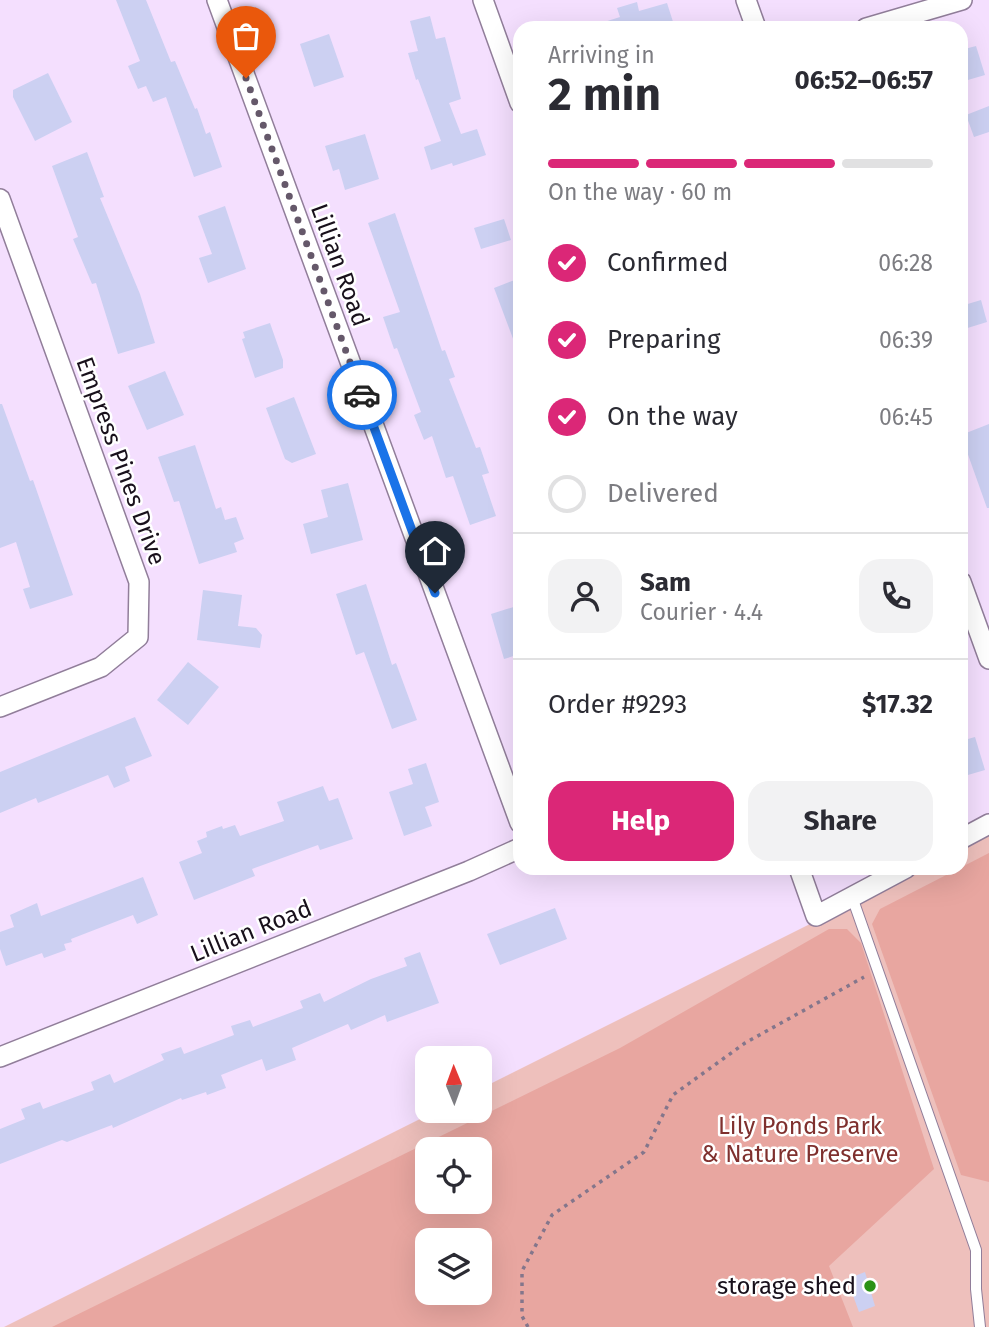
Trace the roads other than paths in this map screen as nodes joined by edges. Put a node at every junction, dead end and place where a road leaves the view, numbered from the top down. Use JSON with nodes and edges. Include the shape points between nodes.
{"nodes":[{"id":1,"x":217,"y":0,"type":"edge"},
{"id":2,"x":483,"y":0,"type":"edge"},
{"id":3,"x":746,"y":0,"type":"edge"},
{"id":4,"x":962,"y":0,"type":"edge"},
{"id":5,"x":754,"y":21,"type":"edge"},
{"id":6,"x":890,"y":21,"type":"edge"},
{"id":7,"x":513,"y":84,"type":"edge"},
{"id":8,"x":0,"y":199,"type":"edge"},
{"id":9,"x":968,"y":601,"type":"edge"},
{"id":10,"x":989,"y":659,"type":"edge"},
{"id":11,"x":0,"y":707,"type":"edge"},
{"id":12,"x":513,"y":804,"type":"edge"},
{"id":13,"x":989,"y":824,"type":"edge"},
{"id":14,"x":968,"y":835,"type":"edge"},
{"id":15,"x":513,"y":851,"type":"edge"},
{"id":16,"x":801,"y":875,"type":"edge"},
{"id":17,"x":893,"y":875,"type":"edge"},
{"id":18,"x":852,"y":897,"type":"junction"},
{"id":19,"x":0,"y":1057,"type":"edge"},
{"id":20,"x":980,"y":1327,"type":"edge"}],
"edges":[{"from":1,"to":12,"type":"street","name":"Lillian Road"},
{"from":2,"to":7,"type":"street"},
{"from":3,"to":5,"type":"street"},
{"from":4,"to":6,"type":"street"},
{"from":8,"to":11,"type":"street","name":"Empress Pines Drive","via":[[139,582],[138,636],[101,667]]},
{"from":9,"to":10,"type":"street"},
{"from":13,"to":14,"type":"street"},
{"from":15,"to":19,"type":"street","name":"Lillian Road"},
{"from":16,"to":18,"type":"street","via":[[816,916]]},
{"from":17,"to":18,"type":"street"},
{"from":18,"to":20,"type":"lane","via":[[976,1250]]}]}
